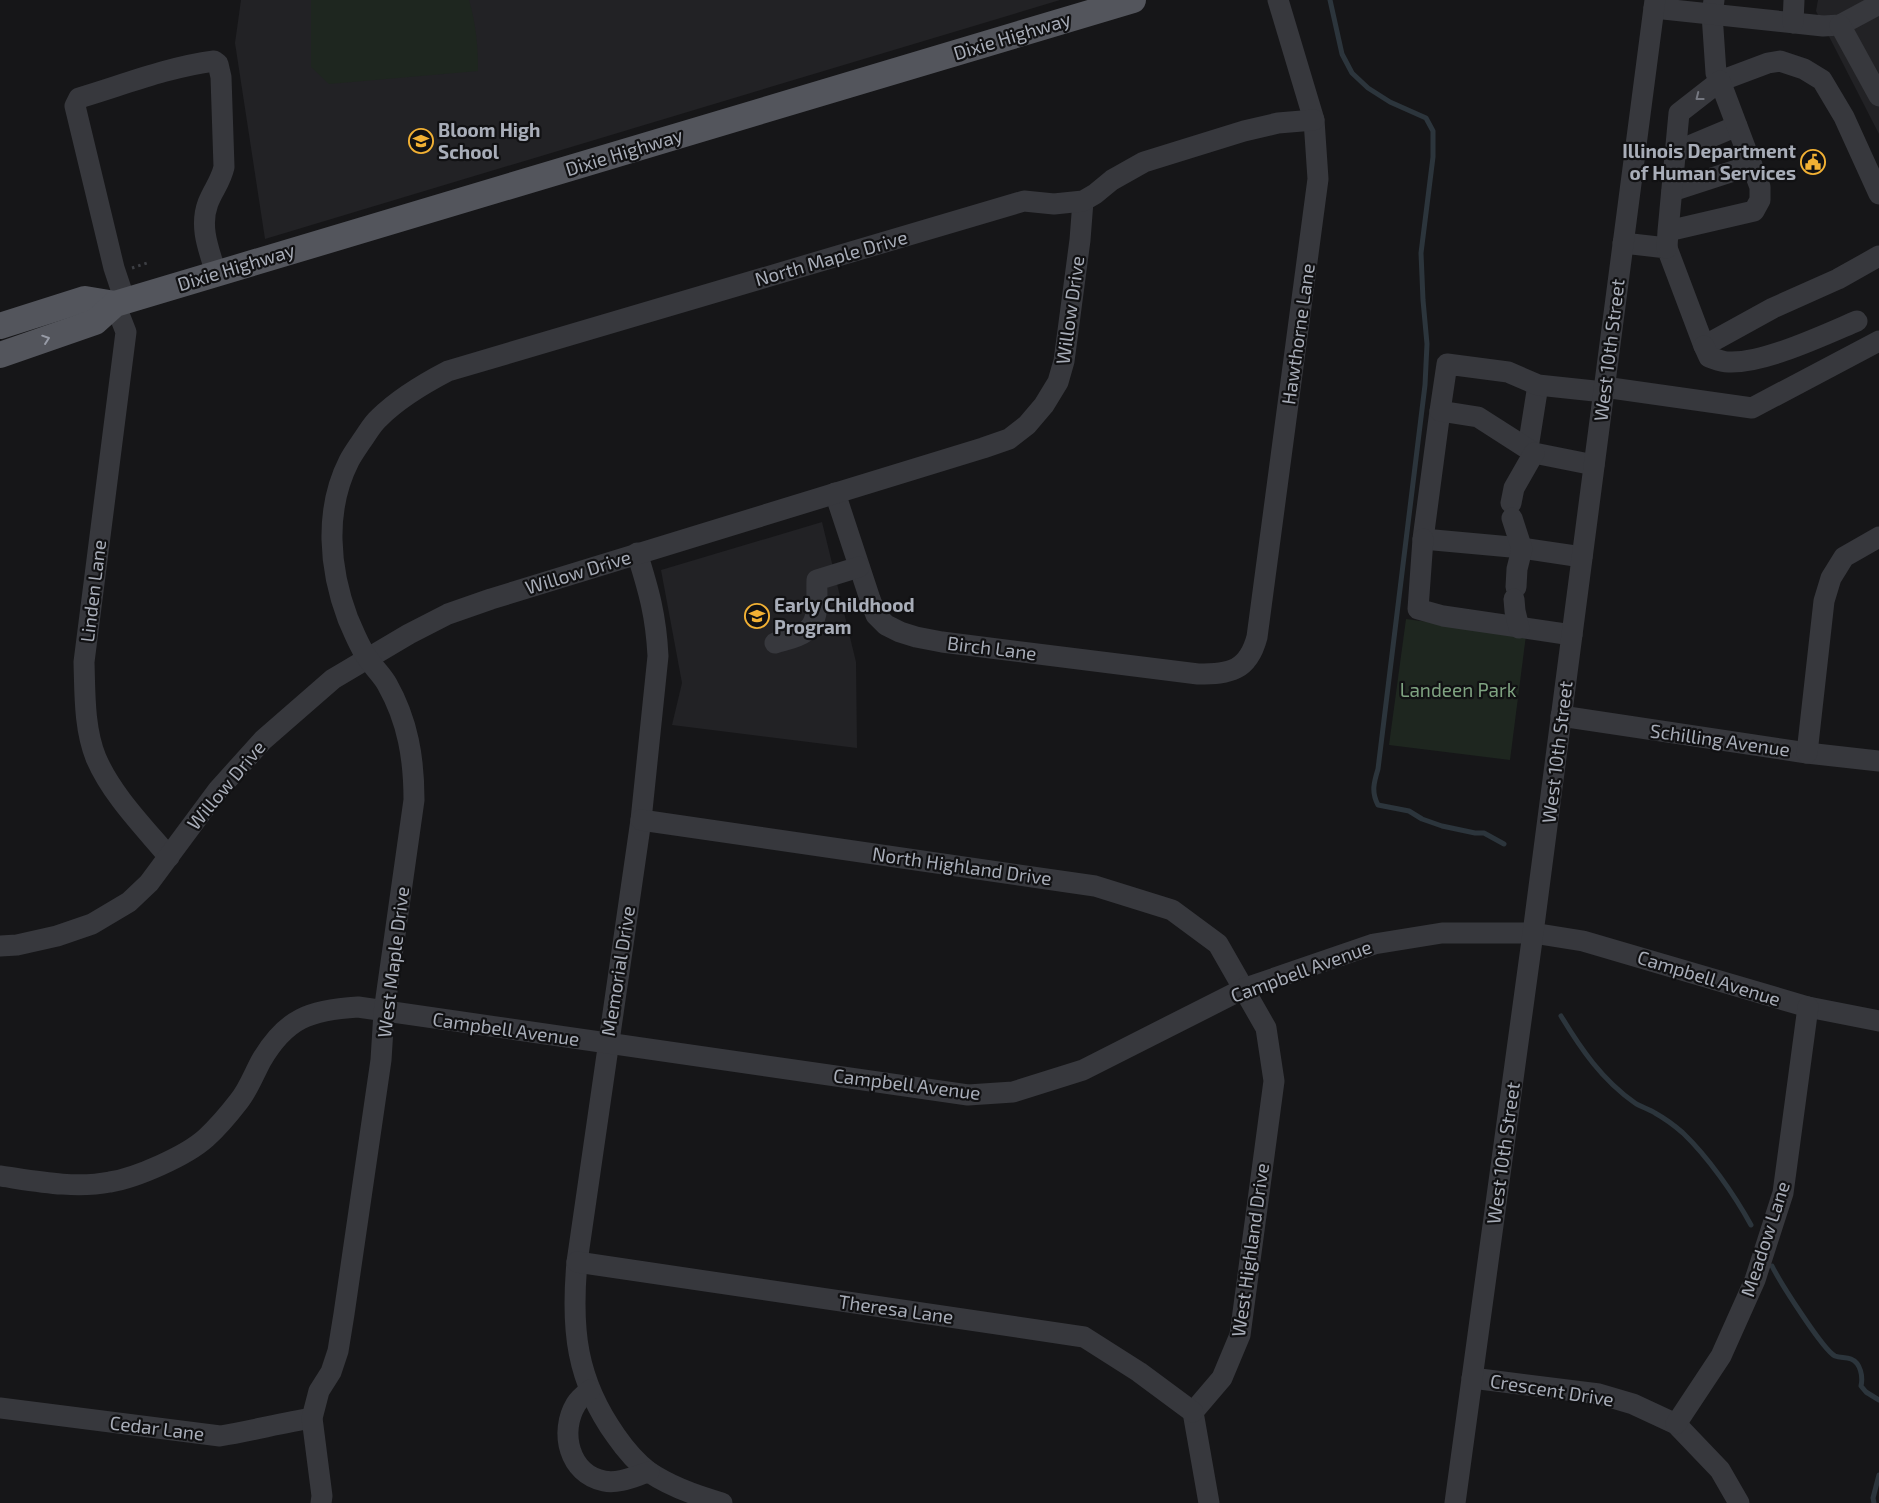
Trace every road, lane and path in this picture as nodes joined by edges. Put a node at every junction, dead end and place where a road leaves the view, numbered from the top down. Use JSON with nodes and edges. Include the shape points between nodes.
{"nodes":[{"id":1,"x":1133,"y":0,"type":"edge"},
{"id":2,"x":1278,"y":0,"type":"edge"},
{"id":3,"x":1794,"y":0,"type":"edge"},
{"id":4,"x":1654,"y":4,"type":"edge"},
{"id":5,"x":1713,"y":7,"type":"edge"},
{"id":6,"x":1878,"y":7,"type":"edge"},
{"id":7,"x":1792,"y":23,"type":"junction"},
{"id":8,"x":1840,"y":25,"type":"junction"},
{"id":9,"x":1720,"y":81,"type":"junction"},
{"id":10,"x":1879,"y":96,"type":"edge"},
{"id":11,"x":1314,"y":120,"type":"junction"},
{"id":12,"x":1737,"y":126,"type":"junction"},
{"id":13,"x":1675,"y":152,"type":"junction"},
{"id":14,"x":1752,"y":165,"type":"junction"},
{"id":15,"x":1672,"y":191,"type":"junction"},
{"id":16,"x":1879,"y":194,"type":"edge"},
{"id":17,"x":1083,"y":200,"type":"junction"},
{"id":18,"x":1668,"y":240,"type":"junction"},
{"id":19,"x":1623,"y":243,"type":"junction"},
{"id":20,"x":1879,"y":256,"type":"edge"},
{"id":21,"x":147,"y":263,"type":"dead end"},
{"id":22,"x":130,"y":268,"type":"dead end"},
{"id":23,"x":216,"y":273,"type":"junction"},
{"id":24,"x":120,"y":302,"type":"junction"},
{"id":25,"x":1857,"y":321,"type":"dead end"},
{"id":26,"x":0,"y":326,"type":"edge"},
{"id":27,"x":1879,"y":341,"type":"edge"},
{"id":28,"x":1704,"y":346,"type":"junction"},
{"id":29,"x":0,"y":355,"type":"edge"},
{"id":30,"x":1538,"y":385,"type":"junction"},
{"id":31,"x":1604,"y":390,"type":"junction"},
{"id":32,"x":1440,"y":411,"type":"junction"},
{"id":33,"x":364,"y":438,"type":"joint"},
{"id":34,"x":1531,"y":451,"type":"junction"},
{"id":35,"x":1594,"y":465,"type":"junction"},
{"id":36,"x":835,"y":493,"type":"junction"},
{"id":37,"x":1879,"y":537,"type":"edge"},
{"id":38,"x":1423,"y":539,"type":"junction"},
{"id":39,"x":1522,"y":549,"type":"junction"},
{"id":40,"x":637,"y":553,"type":"junction"},
{"id":41,"x":1582,"y":556,"type":"junction"},
{"id":42,"x":859,"y":567,"type":"junction"},
{"id":43,"x":1520,"y":628,"type":"junction"},
{"id":44,"x":1572,"y":635,"type":"junction"},
{"id":45,"x":775,"y":643,"type":"dead end"},
{"id":46,"x":367,"y":658,"type":"junction"},
{"id":47,"x":1241,"y":667,"type":"joint"},
{"id":48,"x":1561,"y":716,"type":"junction"},
{"id":49,"x":1807,"y":753,"type":"junction"},
{"id":50,"x":1879,"y":761,"type":"edge"},
{"id":51,"x":641,"y":820,"type":"junction"},
{"id":52,"x":169,"y":857,"type":"junction"},
{"id":53,"x":1533,"y":933,"type":"junction"},
{"id":54,"x":0,"y":946,"type":"edge"},
{"id":55,"x":1243,"y":988,"type":"junction"},
{"id":56,"x":1808,"y":1007,"type":"junction"},
{"id":57,"x":384,"y":1012,"type":"junction"},
{"id":58,"x":1879,"y":1021,"type":"edge"},
{"id":59,"x":607,"y":1043,"type":"junction"},
{"id":60,"x":0,"y":1176,"type":"edge"},
{"id":61,"x":577,"y":1262,"type":"junction"},
{"id":62,"x":1472,"y":1378,"type":"junction"},
{"id":63,"x":590,"y":1390,"type":"junction"},
{"id":64,"x":0,"y":1408,"type":"edge"},
{"id":65,"x":1193,"y":1412,"type":"junction"},
{"id":66,"x":312,"y":1418,"type":"junction"},
{"id":67,"x":1676,"y":1424,"type":"junction"},
{"id":68,"x":649,"y":1472,"type":"junction"},
{"id":69,"x":321,"y":1503,"type":"edge"},
{"id":70,"x":722,"y":1503,"type":"edge"},
{"id":71,"x":1209,"y":1503,"type":"edge"},
{"id":72,"x":1455,"y":1503,"type":"edge"},
{"id":73,"x":1739,"y":1503,"type":"edge"}],
"edges":[{"from":1,"to":23,"type":"main road","name":"Dixie Highway"},
{"from":2,"to":11,"type":"street","name":"Hawthorne Lane"},
{"from":3,"to":7,"type":"street"},
{"from":4,"to":5,"type":"street"},
{"from":4,"to":19,"type":"street","name":"West 10th Street"},
{"from":5,"to":7,"type":"street"},
{"from":5,"to":9,"type":"street","via":[[1716,73]]},
{"from":6,"to":8,"type":"street"},
{"from":7,"to":8,"type":"street"},
{"from":8,"to":10,"type":"street"},
{"from":9,"to":12,"type":"street"},
{"from":9,"to":13,"type":"street","one_way":true,"via":[[1679,113]]},
{"from":9,"to":16,"type":"street","via":[[1768,63],[1780,62],[1804,69],[1822,80],[1844,117]]},
{"from":11,"to":17,"type":"street","name":"North Maple Drive","via":[[1278,123],[1244,131],[1144,162]]},
{"from":11,"to":47,"type":"street","name":"Hawthorne Lane","via":[[1318,179],[1257,637],[1254,649]]},
{"from":12,"to":13,"type":"street"},
{"from":12,"to":14,"type":"street"},
{"from":13,"to":15,"type":"street"},
{"from":14,"to":15,"type":"street"},
{"from":14,"to":18,"type":"street","via":[[1760,186],[1760,200],[1754,211]]},
{"from":15,"to":18,"type":"street"},
{"from":17,"to":33,"type":"street","name":"North Maple Drive","via":[[1054,204],[1024,201],[448,371],[411,390],[378,418]]},
{"from":17,"to":36,"type":"street","name":"Willow Drive","via":[[1064,361],[1058,382],[1028,424],[1009,438],[983,448]]},
{"from":18,"to":19,"type":"street"},
{"from":18,"to":28,"type":"street"},
{"from":19,"to":31,"type":"street","name":"West 10th Street"},
{"from":20,"to":28,"type":"street"},
{"from":21,"to":22,"type":"path"},
{"from":23,"to":24,"type":"main road","name":"Dixie Highway"},
{"from":23,"to":24,"type":"street","name":"Linden Lane","via":[[203,223],[207,205],[221,181],[224,167],[221,77],[214,61],[79,98],[75,106]]},
{"from":24,"to":26,"type":"main road","name":"Dixie Highway","via":[[85,299]]},
{"from":29,"to":24,"type":"main road","name":"Dixie Highway","one_way":true,"via":[[95,322]]},
{"from":24,"to":52,"type":"street","name":"Linden Lane","via":[[126,332],[84,662],[85,706],[95,756],[107,780]]},
{"from":25,"to":28,"type":"street","via":[[1804,344],[1756,359],[1727,362],[1709,357]]},
{"from":27,"to":31,"type":"street","via":[[1752,408]]},
{"from":30,"to":31,"type":"street"},
{"from":30,"to":32,"type":"street","via":[[1508,372],[1447,364]]},
{"from":30,"to":34,"type":"street"},
{"from":31,"to":35,"type":"street","name":"West 10th Street"},
{"from":32,"to":34,"type":"street","via":[[1478,417]]},
{"from":32,"to":38,"type":"street"},
{"from":33,"to":46,"type":"street","name":"West Maple Drive","via":[[349,461],[339,490],[331,545],[336,580],[348,619]]},
{"from":34,"to":35,"type":"street"},
{"from":34,"to":39,"type":"street","via":[[1514,488],[1512,510]]},
{"from":35,"to":41,"type":"street","name":"West 10th Street"},
{"from":36,"to":40,"type":"street","name":"Willow Drive"},
{"from":36,"to":42,"type":"street","name":"Birch Lane"},
{"from":37,"to":49,"type":"street","via":[[1844,557],[1831,578],[1824,601]]},
{"from":38,"to":39,"type":"street"},
{"from":38,"to":43,"type":"street","via":[[1418,609]]},
{"from":39,"to":41,"type":"street"},
{"from":39,"to":43,"type":"street","via":[[1514,611]]},
{"from":40,"to":46,"type":"street","name":"Willow Drive","via":[[448,614]]},
{"from":40,"to":51,"type":"street","name":"Memorial Drive","via":[[652,599],[658,656]]},
{"from":41,"to":44,"type":"street","name":"West 10th Street"},
{"from":42,"to":45,"type":"street","via":[[817,580],[813,625],[805,633]]},
{"from":42,"to":47,"type":"street","name":"Birch Lane","via":[[876,614],[886,625],[916,637],[1198,674],[1229,672]]},
{"from":43,"to":44,"type":"street"},
{"from":44,"to":48,"type":"street","name":"West 10th Street"},
{"from":46,"to":52,"type":"street","name":"Willow Drive","via":[[333,679],[263,740],[218,790]]},
{"from":46,"to":57,"type":"street","name":"West Maple Drive","via":[[386,683],[401,712],[410,739],[414,769],[414,800]]},
{"from":48,"to":49,"type":"street","name":"Schilling Avenue"},
{"from":48,"to":53,"type":"street","name":"West 10th Street"},
{"from":49,"to":50,"type":"street","name":"Schilling Avenue"},
{"from":51,"to":55,"type":"street","name":"North Highland Drive","via":[[1095,886],[1172,910],[1218,944]]},
{"from":51,"to":59,"type":"street","name":"Memorial Drive"},
{"from":52,"to":54,"type":"street","name":"Willow Drive","via":[[129,902],[92,924],[57,936]]},
{"from":53,"to":55,"type":"street","name":"Campbell Avenue","via":[[1442,933],[1374,944]]},
{"from":53,"to":56,"type":"street","name":"Campbell Avenue","via":[[1583,941]]},
{"from":53,"to":62,"type":"street","name":"West 10th Street"},
{"from":55,"to":59,"type":"street","name":"Campbell Avenue","via":[[1083,1070],[1014,1092],[968,1095]]},
{"from":55,"to":65,"type":"street","name":"West Highland Drive","via":[[1266,1028],[1274,1081],[1240,1335],[1222,1378]]},
{"from":56,"to":58,"type":"street","name":"Campbell Avenue"},
{"from":56,"to":67,"type":"street","name":"Meadow Lane","via":[[1783,1193],[1755,1280],[1721,1356]]},
{"from":57,"to":59,"type":"street","name":"Campbell Avenue"},
{"from":57,"to":60,"type":"street","name":"Campbell Avenue","via":[[358,1007],[332,1009],[311,1014],[290,1025],[273,1043],[241,1099],[205,1139],[131,1177],[109,1183],[77,1184]]},
{"from":57,"to":66,"type":"street","name":"West Maple Drive","via":[[381,1060],[338,1351],[331,1372],[319,1391]]},
{"from":59,"to":61,"type":"street","name":"Memorial Drive"},
{"from":61,"to":63,"type":"street","name":"Memorial Drive","via":[[576,1333]]},
{"from":61,"to":65,"type":"street","name":"Theresa Lane","via":[[1084,1337],[1140,1372]]},
{"from":62,"to":67,"type":"street","name":"Crescent Drive","via":[[1599,1394],[1633,1404]]},
{"from":62,"to":72,"type":"street","name":"West 10th Street"},
{"from":63,"to":68,"type":"street","name":"Memorial Drive","via":[[605,1420],[627,1451]]},
{"from":63,"to":68,"type":"street","via":[[576,1403],[569,1421],[567,1438],[574,1461],[588,1476],[604,1481],[618,1482]]},
{"from":64,"to":66,"type":"street","name":"Cedar Lane","via":[[220,1436]]},
{"from":65,"to":71,"type":"street"},
{"from":66,"to":69,"type":"street","name":"West Maple Drive"},
{"from":67,"to":73,"type":"street","name":"Crescent Drive","via":[[1720,1470]]},
{"from":68,"to":70,"type":"street","name":"Memorial Drive","via":[[675,1487]]}]}
